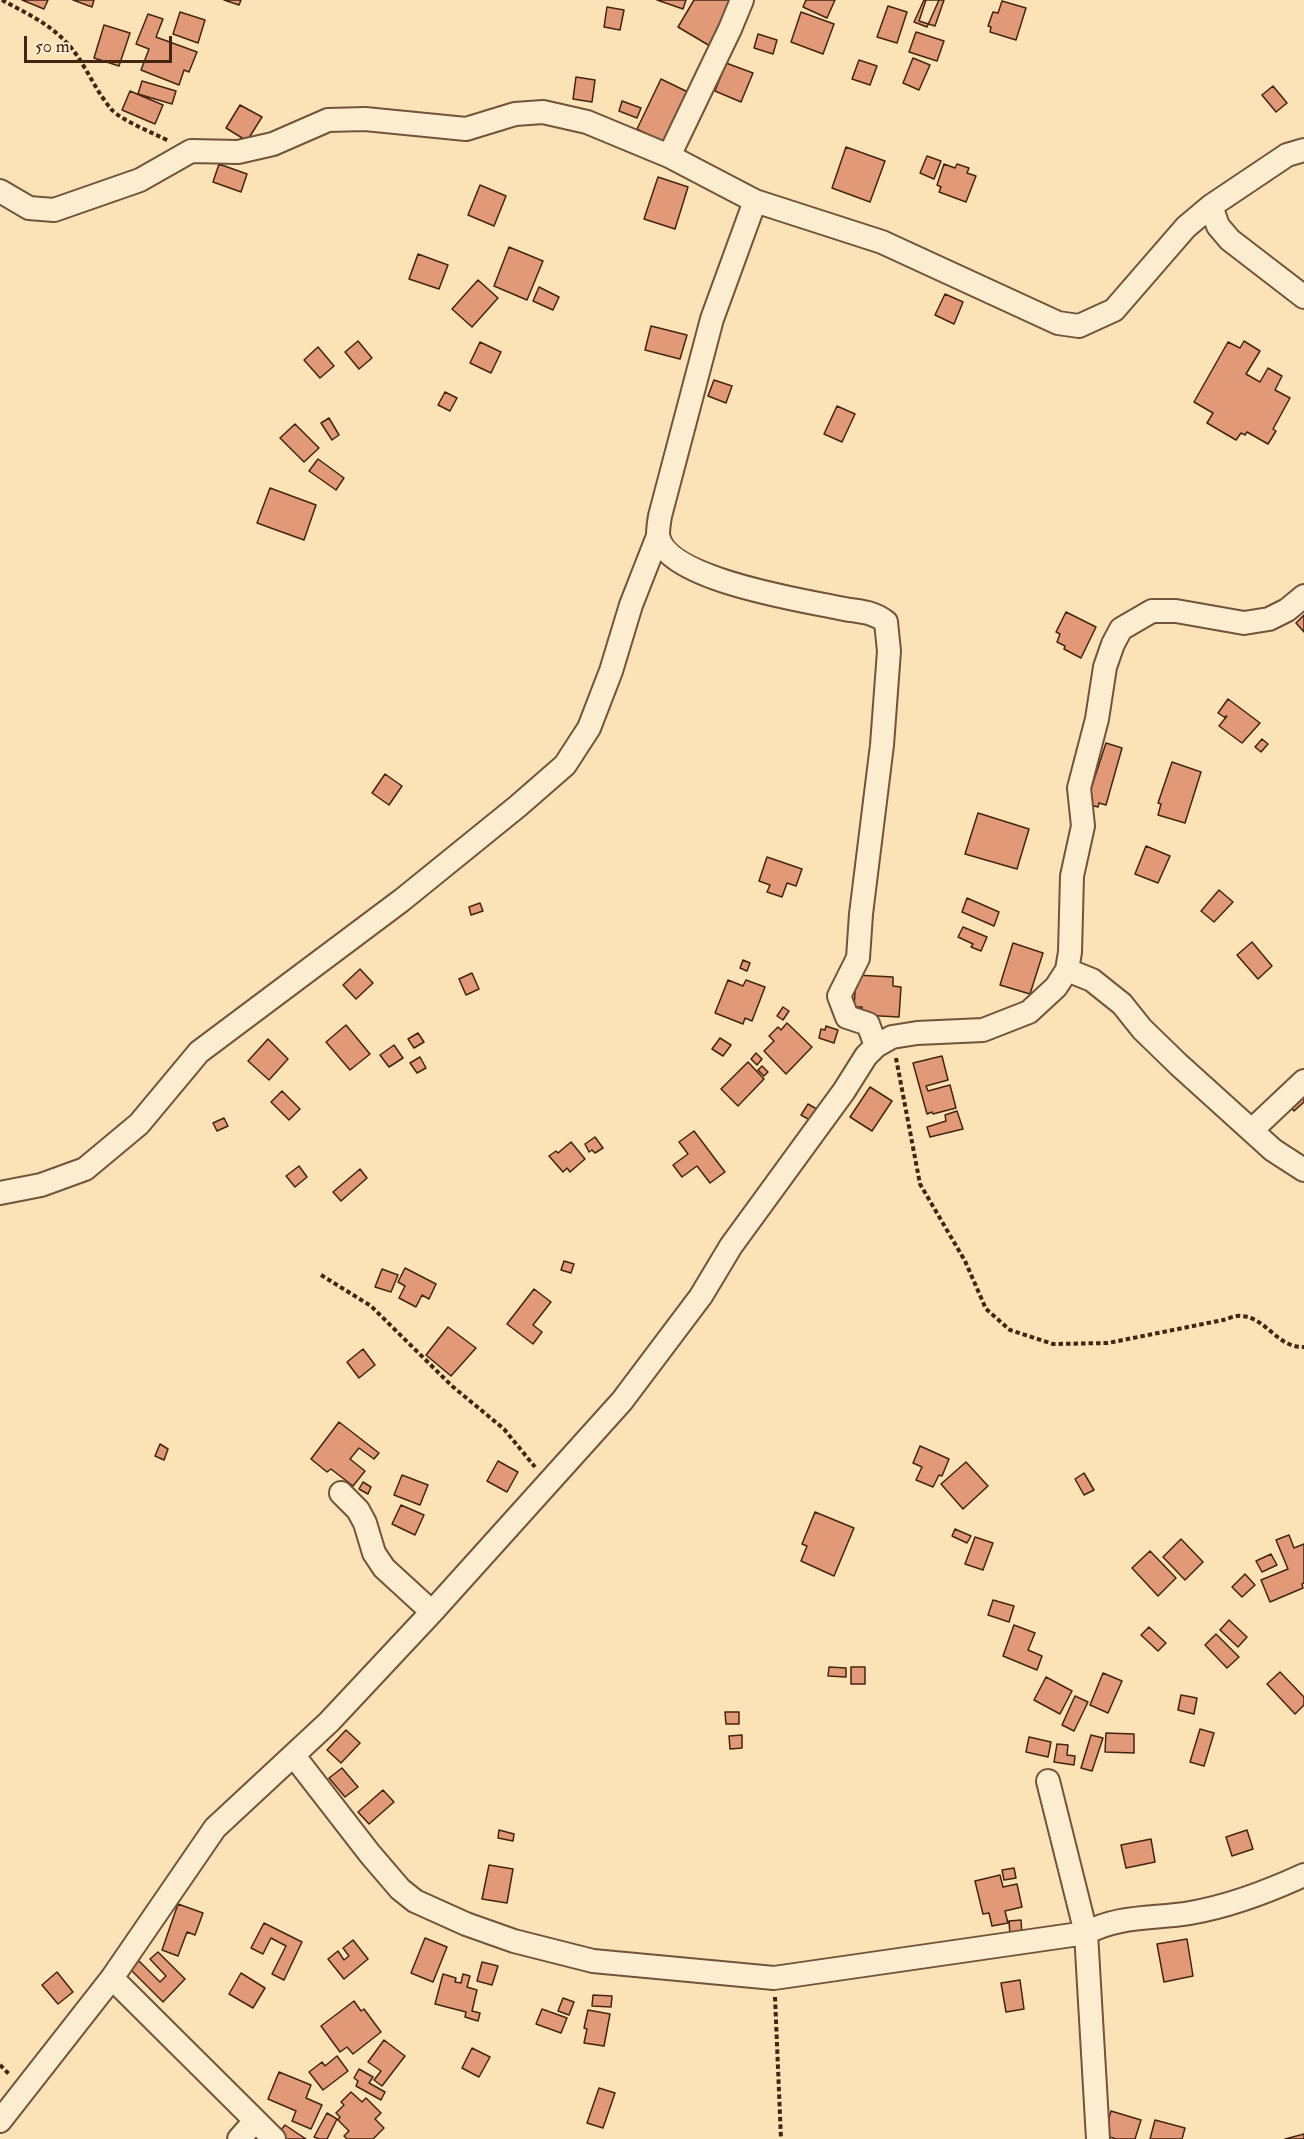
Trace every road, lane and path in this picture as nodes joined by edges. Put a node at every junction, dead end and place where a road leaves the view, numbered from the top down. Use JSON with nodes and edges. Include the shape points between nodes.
{"nodes":[{"id":1,"x":2,"y":0,"type":"edge"},
{"id":2,"x":742,"y":0,"type":"edge"},
{"id":3,"x":1304,"y":150,"type":"edge"},
{"id":4,"x":191,"y":151,"type":"junction"},
{"id":5,"x":669,"y":156,"type":"junction"},
{"id":6,"x":0,"y":191,"type":"edge"},
{"id":7,"x":755,"y":201,"type":"junction"},
{"id":8,"x":1211,"y":206,"type":"junction"},
{"id":9,"x":1304,"y":297,"type":"edge"},
{"id":10,"x":658,"y":536,"type":"junction"},
{"id":11,"x":1304,"y":596,"type":"edge"},
{"id":12,"x":1066,"y":970,"type":"junction"},
{"id":13,"x":884,"y":1041,"type":"junction"},
{"id":14,"x":1304,"y":1081,"type":"edge"},
{"id":15,"x":1252,"y":1130,"type":"junction"},
{"id":16,"x":1304,"y":1170,"type":"edge"},
{"id":17,"x":0,"y":1193,"type":"edge"},
{"id":18,"x":321,"y":1275,"type":"dead end"},
{"id":19,"x":1304,"y":1347,"type":"edge"},
{"id":20,"x":547,"y":1482,"type":"junction"},
{"id":21,"x":341,"y":1494,"type":"dead end"},
{"id":22,"x":432,"y":1612,"type":"junction"},
{"id":23,"x":294,"y":1756,"type":"junction"},
{"id":24,"x":1048,"y":1781,"type":"dead end"},
{"id":25,"x":1304,"y":1875,"type":"edge"},
{"id":26,"x":1086,"y":1933,"type":"junction"},
{"id":27,"x":112,"y":1978,"type":"junction"},
{"id":28,"x":774,"y":1978,"type":"junction"},
{"id":29,"x":0,"y":2121,"type":"edge"},
{"id":30,"x":255,"y":2121,"type":"junction"},
{"id":31,"x":239,"y":2139,"type":"edge"},
{"id":32,"x":274,"y":2139,"type":"edge"},
{"id":33,"x":782,"y":2139,"type":"edge"},
{"id":34,"x":1098,"y":2139,"type":"edge"}],
"edges":[{"from":1,"to":4,"type":"path","via":[[61,37],[82,61],[97,91],[114,112]]},
{"from":2,"to":5,"type":"street"},
{"from":3,"to":8,"type":"street","via":[[1287,155]]},
{"from":4,"to":5,"type":"street","via":[[238,152],[273,144],[328,120],[365,119],[466,129],[515,114],[543,112],[587,123]]},
{"from":4,"to":6,"type":"street","via":[[140,180],[54,210],[29,208]]},
{"from":5,"to":7,"type":"street"},
{"from":7,"to":8,"type":"street","via":[[882,242],[1058,323],[1078,326],[1114,310],[1186,227]]},
{"from":7,"to":10,"type":"street","via":[[712,319]]},
{"from":8,"to":9,"type":"street","via":[[1218,226],[1230,240]]},
{"from":10,"to":13,"type":"street","via":[[670,555],[720,580],[876,614],[886,622],[890,651],[858,958],[839,996],[847,1017],[868,1024]]},
{"from":10,"to":17,"type":"street","via":[[590,728],[565,765],[402,900],[199,1052],[139,1124],[85,1169],[41,1185]]},
{"from":11,"to":12,"type":"street","via":[[1269,619],[1244,623],[1176,611],[1152,611],[1121,629],[1105,667],[1097,719],[1079,788],[1083,826],[1072,876]]},
{"from":12,"to":13,"type":"street","via":[[1056,987],[1029,1012],[983,1030],[917,1033]]},
{"from":12,"to":15,"type":"street","via":[[1092,980],[1122,1004],[1178,1064]]},
{"from":13,"to":19,"type":"path","via":[[920,1184],[965,1261],[986,1309],[1010,1330],[1053,1344],[1108,1344],[1239,1315],[1253,1318],[1281,1341]]},
{"from":13,"to":20,"type":"street","via":[[866,1056],[731,1246],[701,1296],[622,1401]]},
{"from":14,"to":15,"type":"street"},
{"from":15,"to":16,"type":"street","via":[[1273,1150]]},
{"from":18,"to":20,"type":"path","via":[[371,1306],[452,1386],[504,1429]]},
{"from":20,"to":22,"type":"street"},
{"from":21,"to":22,"type":"street","via":[[358,1510],[384,1568]]},
{"from":22,"to":23,"type":"street"},
{"from":23,"to":27,"type":"street","via":[[215,1828]]},
{"from":23,"to":28,"type":"street","via":[[400,1888],[432,1910],[514,1941],[593,1961]]},
{"from":24,"to":26,"type":"street"},
{"from":25,"to":26,"type":"street","via":[[1232,1905],[1125,1919]]},
{"from":26,"to":28,"type":"street"},
{"from":26,"to":34,"type":"street"},
{"from":27,"to":29,"type":"street"},
{"from":27,"to":30,"type":"street"},
{"from":28,"to":33,"type":"path"},
{"from":30,"to":31,"type":"street"},
{"from":30,"to":32,"type":"street"}]}
